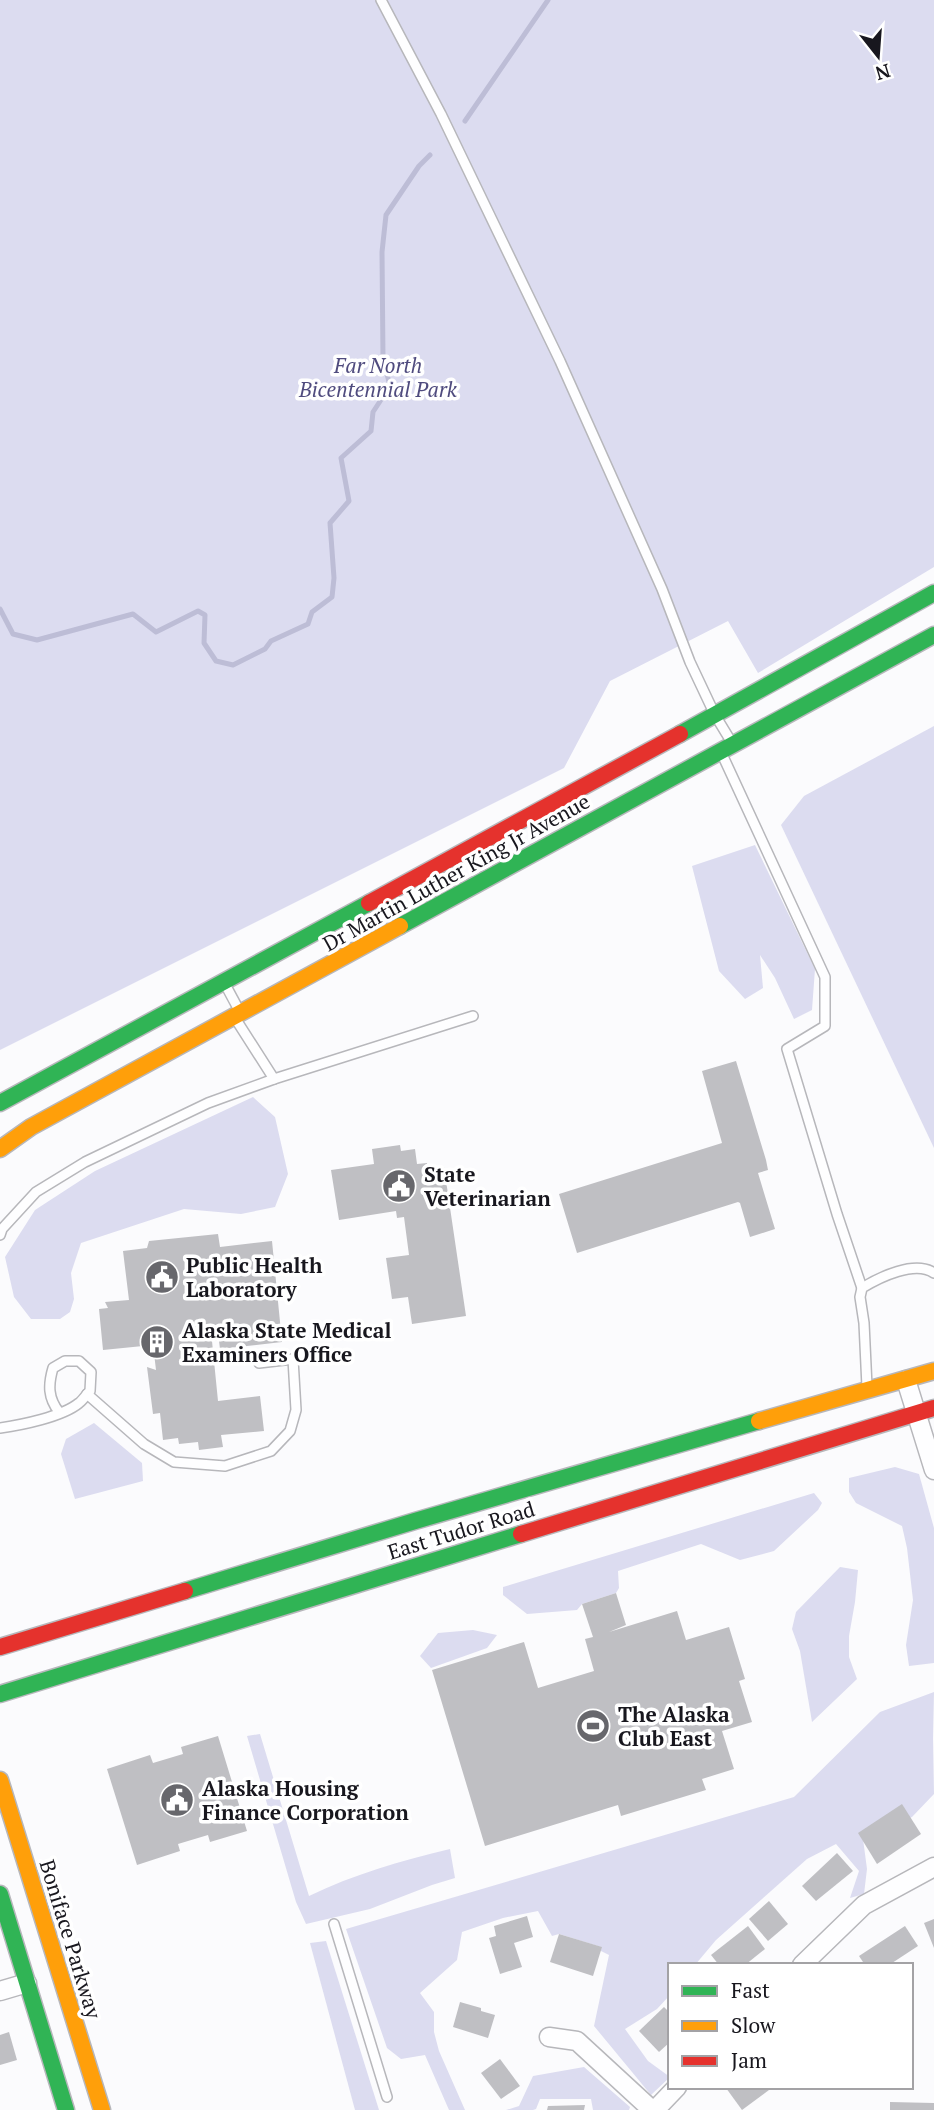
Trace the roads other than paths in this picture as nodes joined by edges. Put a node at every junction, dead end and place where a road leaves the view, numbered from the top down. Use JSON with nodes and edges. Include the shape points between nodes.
{"nodes":[{"id":1,"x":381,"y":0,"type":"edge"},
{"id":2,"x":934,"y":593,"type":"edge"},
{"id":3,"x":934,"y":635,"type":"edge"},
{"id":4,"x":715,"y":715,"type":"junction"},
{"id":5,"x":727,"y":748,"type":"junction"},
{"id":6,"x":223,"y":981,"type":"junction"},
{"id":7,"x":237,"y":1015,"type":"junction"},
{"id":8,"x":474,"y":1016,"type":"dead end"},
{"id":9,"x":274,"y":1079,"type":"junction"},
{"id":10,"x":0,"y":1103,"type":"edge"},
{"id":11,"x":0,"y":1149,"type":"edge"},
{"id":12,"x":0,"y":1235,"type":"edge"},
{"id":13,"x":934,"y":1273,"type":"edge"},
{"id":14,"x":862,"y":1287,"type":"junction"},
{"id":15,"x":260,"y":1363,"type":"dead end"},
{"id":16,"x":934,"y":1371,"type":"edge"},
{"id":17,"x":906,"y":1380,"type":"junction"},
{"id":18,"x":867,"y":1391,"type":"junction"},
{"id":19,"x":87,"y":1394,"type":"junction"},
{"id":20,"x":925,"y":1410,"type":"edge"},
{"id":21,"x":60,"y":1412,"type":"junction"},
{"id":22,"x":0,"y":1428,"type":"edge"},
{"id":23,"x":934,"y":1470,"type":"edge"},
{"id":24,"x":0,"y":1647,"type":"edge"},
{"id":25,"x":0,"y":1694,"type":"edge"},
{"id":26,"x":0,"y":1780,"type":"edge"},
{"id":27,"x":934,"y":1867,"type":"edge"},
{"id":28,"x":0,"y":1894,"type":"edge"},
{"id":29,"x":334,"y":1924,"type":"dead end"},
{"id":30,"x":804,"y":1963,"type":"edge"},
{"id":31,"x":27,"y":1983,"type":"junction"},
{"id":32,"x":0,"y":1991,"type":"edge"},
{"id":33,"x":550,"y":2037,"type":"dead end"},
{"id":34,"x":675,"y":2089,"type":"edge"},
{"id":35,"x":387,"y":2097,"type":"dead end"},
{"id":36,"x":66,"y":2110,"type":"edge"},
{"id":37,"x":102,"y":2110,"type":"edge"},
{"id":38,"x":653,"y":2110,"type":"edge"}],
"edges":[{"from":1,"to":4,"type":"lane","via":[[560,361]]},
{"from":2,"to":4,"type":"main road","name":"Dr Martin Luther King Jr Avenue"},
{"from":3,"to":5,"type":"main road","name":"Dr Martin Luther King Jr Avenue"},
{"from":4,"to":5,"type":"lane"},
{"from":4,"to":6,"type":"main road","name":"Dr Martin Luther King Jr Avenue"},
{"from":5,"to":7,"type":"main road","name":"Dr Martin Luther King Jr Avenue"},
{"from":5,"to":14,"type":"lane","via":[[825,977],[825,1026],[787,1049]]},
{"from":6,"to":7,"type":"lane"},
{"from":6,"to":10,"type":"main road","name":"Dr Martin Luther King Jr Avenue"},
{"from":7,"to":9,"type":"lane"},
{"from":7,"to":11,"type":"main road","name":"Dr Martin Luther King Jr Avenue","via":[[31,1127]]},
{"from":8,"to":9,"type":"lane"},
{"from":9,"to":12,"type":"lane","via":[[208,1103],[85,1162],[36,1192]]},
{"from":13,"to":14,"type":"lane","via":[[908,1270],[884,1275]]},
{"from":14,"to":18,"type":"lane"},
{"from":15,"to":19,"type":"lane","via":[[293,1359],[296,1410],[290,1431],[271,1451],[225,1466],[174,1462],[144,1444]]},
{"from":16,"to":17,"type":"main road","name":"East Tudor Road"},
{"from":17,"to":18,"type":"main road","name":"East Tudor Road"},
{"from":17,"to":20,"type":"street"},
{"from":18,"to":24,"type":"main road","name":"East Tudor Road"},
{"from":19,"to":21,"type":"lane","via":[[78,1405]]},
{"from":19,"to":21,"type":"lane","via":[[91,1372],[79,1361],[65,1361],[53,1368],[50,1395]]},
{"from":20,"to":23,"type":"street"},
{"from":20,"to":25,"type":"main road","name":"East Tudor Road"},
{"from":21,"to":22,"type":"lane"},
{"from":26,"to":37,"type":"main road","name":"Boniface Parkway"},
{"from":27,"to":30,"type":"street","via":[[863,1905]]},
{"from":28,"to":31,"type":"main road"},
{"from":29,"to":35,"type":"lane"},
{"from":31,"to":32,"type":"street"},
{"from":31,"to":36,"type":"main road"},
{"from":33,"to":38,"type":"street","via":[[577,2041]]},
{"from":34,"to":38,"type":"street"}]}
